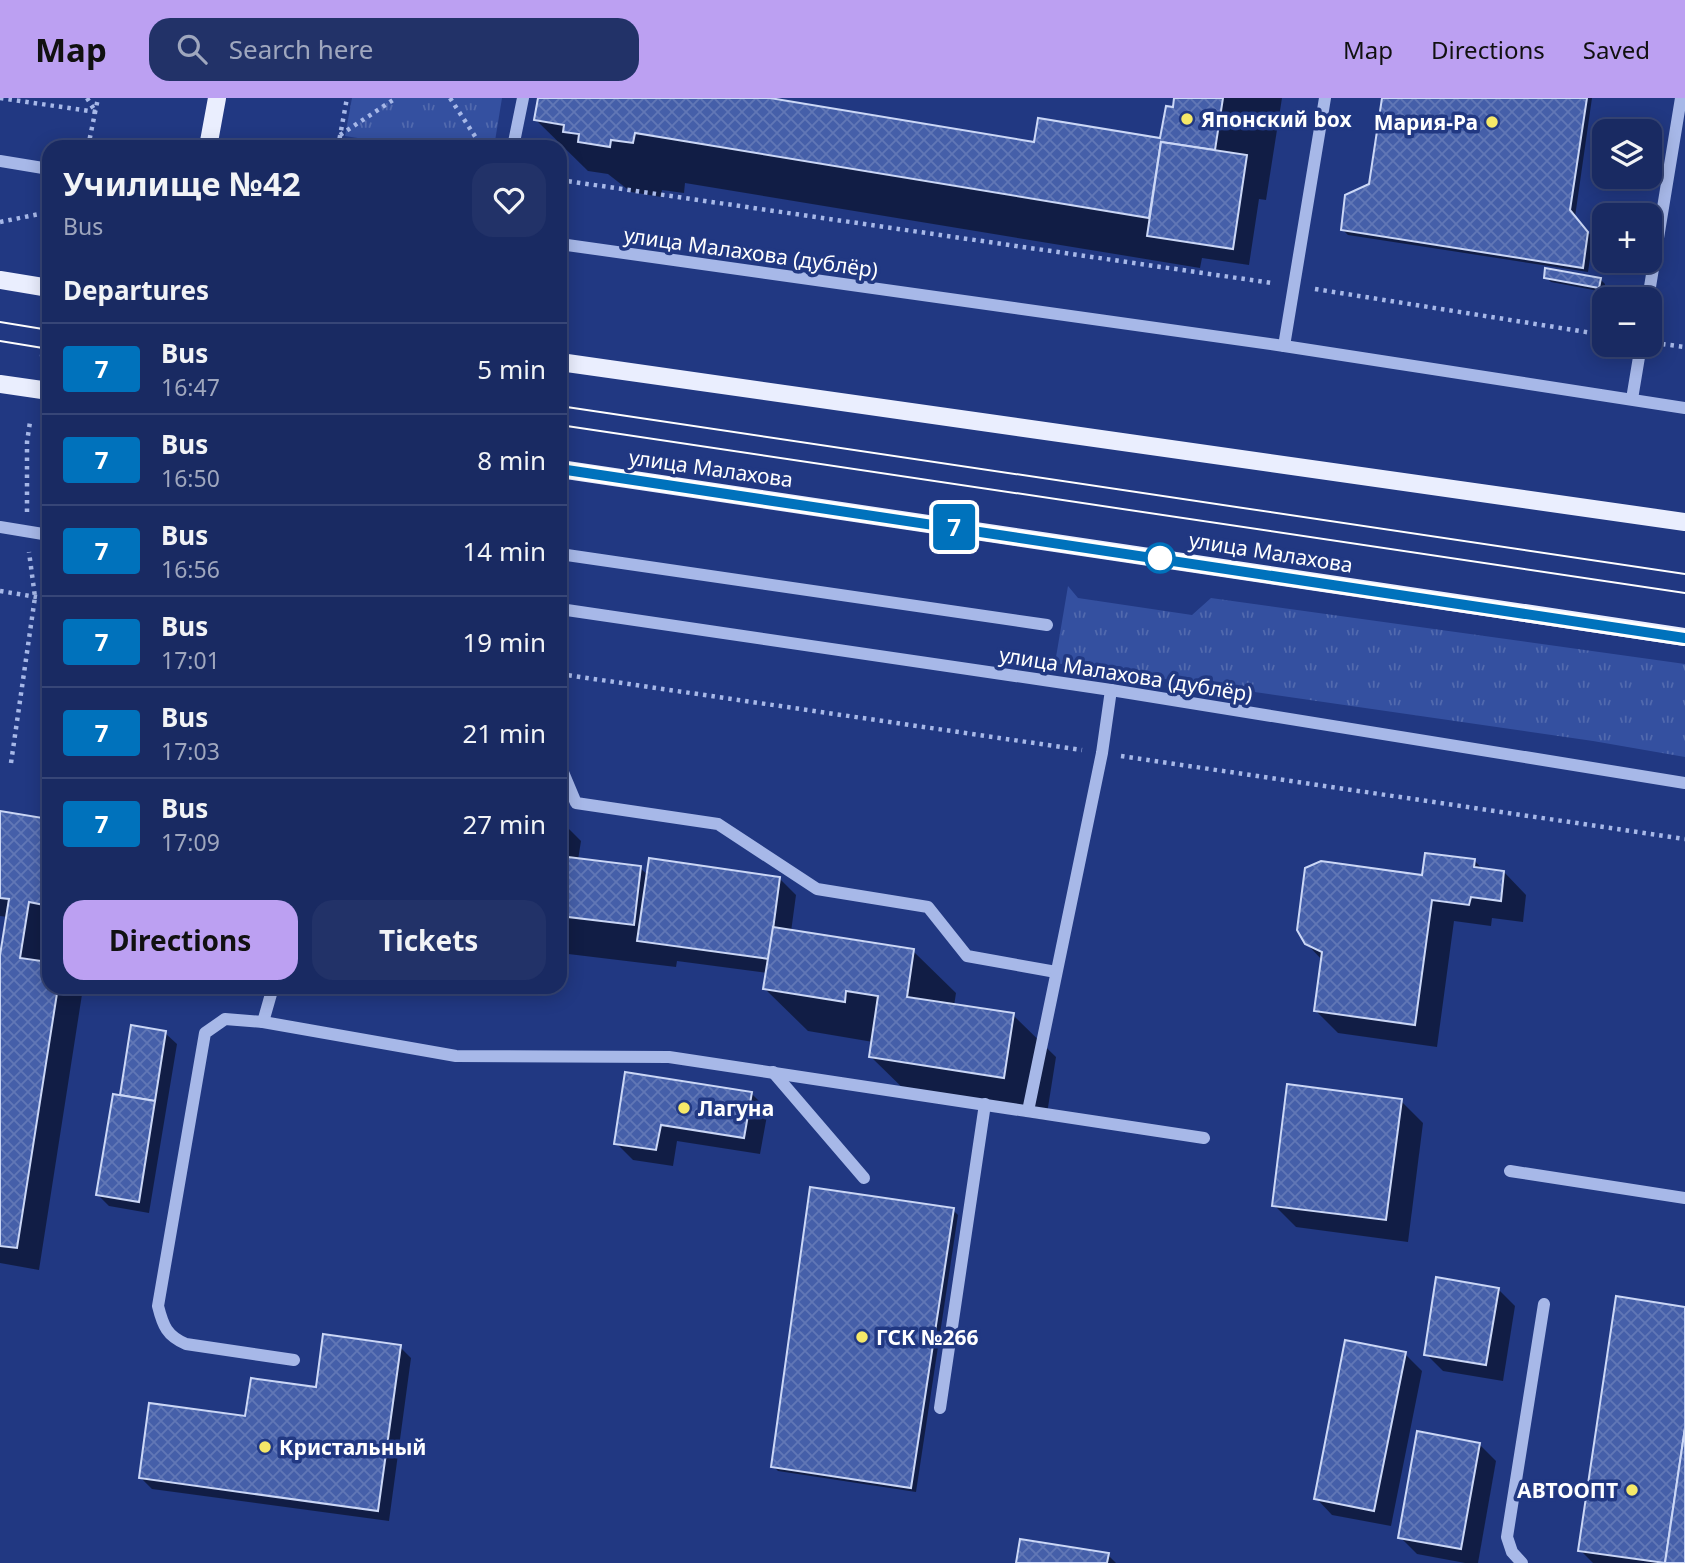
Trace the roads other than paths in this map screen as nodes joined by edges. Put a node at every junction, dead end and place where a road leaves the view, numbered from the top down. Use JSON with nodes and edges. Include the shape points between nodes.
{"nodes":[{"id":1,"x":218,"y":98,"type":"edge"},
{"id":2,"x":523,"y":98,"type":"edge"},
{"id":3,"x":1325,"y":98,"type":"edge"},
{"id":4,"x":1681,"y":98,"type":"edge"},
{"id":5,"x":209,"y":140,"type":"edge"},
{"id":6,"x":514,"y":140,"type":"edge"},
{"id":7,"x":0,"y":161,"type":"edge"},
{"id":8,"x":42,"y":168,"type":"edge"},
{"id":9,"x":567,"y":245,"type":"edge"},
{"id":10,"x":0,"y":280,"type":"edge"},
{"id":11,"x":42,"y":287,"type":"edge"},
{"id":12,"x":1650,"y":287,"type":"edge"},
{"id":13,"x":1284,"y":346,"type":"junction"},
{"id":14,"x":1639,"y":357,"type":"edge"},
{"id":15,"x":567,"y":363,"type":"edge"},
{"id":16,"x":0,"y":384,"type":"edge"},
{"id":17,"x":42,"y":390,"type":"edge"},
{"id":18,"x":1632,"y":399,"type":"junction"},
{"id":19,"x":1685,"y":408,"type":"edge"},
{"id":20,"x":567,"y":470,"type":"edge"},
{"id":21,"x":1685,"y":522,"type":"edge"},
{"id":22,"x":0,"y":527,"type":"edge"},
{"id":23,"x":42,"y":534,"type":"edge"},
{"id":24,"x":567,"y":555,"type":"edge"},
{"id":25,"x":567,"y":610,"type":"edge"},
{"id":26,"x":1047,"y":625,"type":"dead end"},
{"id":27,"x":1685,"y":638,"type":"edge"},
{"id":28,"x":1111,"y":690,"type":"junction"},
{"id":29,"x":567,"y":782,"type":"edge"},
{"id":30,"x":1685,"y":783,"type":"edge"},
{"id":31,"x":1056,"y":972,"type":"junction"},
{"id":32,"x":271,"y":994,"type":"edge"},
{"id":33,"x":262,"y":1022,"type":"junction"},
{"id":34,"x":773,"y":1072,"type":"junction"},
{"id":35,"x":985,"y":1104,"type":"junction"},
{"id":36,"x":1028,"y":1111,"type":"junction"},
{"id":37,"x":1204,"y":1138,"type":"dead end"},
{"id":38,"x":1510,"y":1171,"type":"dead end"},
{"id":39,"x":863,"y":1178,"type":"dead end"},
{"id":40,"x":1685,"y":1198,"type":"edge"},
{"id":41,"x":1544,"y":1304,"type":"dead end"},
{"id":42,"x":294,"y":1360,"type":"dead end"},
{"id":43,"x":940,"y":1408,"type":"dead end"},
{"id":44,"x":1522,"y":1563,"type":"edge"}],
"edges":[{"from":1,"to":5,"type":"main road"},
{"from":2,"to":6,"type":"street"},
{"from":3,"to":13,"type":"street"},
{"from":4,"to":12,"type":"street"},
{"from":7,"to":8,"type":"street"},
{"from":9,"to":13,"type":"street","name":"улица Малахова (дублёр)"},
{"from":10,"to":11,"type":"main road"},
{"from":13,"to":18,"type":"street","name":"улица Малахова (дублёр)"},
{"from":14,"to":18,"type":"street"},
{"from":15,"to":21,"type":"main road"},
{"from":16,"to":17,"type":"main road"},
{"from":18,"to":19,"type":"street","name":"улица Малахова (дублёр)"},
{"from":20,"to":27,"type":"main road","name":"улица Малахова"},
{"from":22,"to":23,"type":"street"},
{"from":24,"to":26,"type":"street"},
{"from":25,"to":28,"type":"street","name":"улица Малахова (дублёр)"},
{"from":28,"to":30,"type":"street","name":"улица Малахова (дублёр)"},
{"from":28,"to":31,"type":"street"},
{"from":29,"to":31,"type":"street","via":[[576,803],[718,824],[817,889],[928,906],[967,956]]},
{"from":31,"to":36,"type":"street"},
{"from":32,"to":33,"type":"street"},
{"from":33,"to":34,"type":"street","via":[[456,1056],[669,1056]]},
{"from":33,"to":42,"type":"street","via":[[225,1019],[205,1033],[158,1306],[171,1338],[186,1344]]},
{"from":34,"to":35,"type":"street"},
{"from":34,"to":39,"type":"street"},
{"from":35,"to":36,"type":"street"},
{"from":35,"to":43,"type":"street"},
{"from":36,"to":37,"type":"street"},
{"from":38,"to":40,"type":"street"},
{"from":41,"to":44,"type":"street","via":[[1507,1537]]}]}
